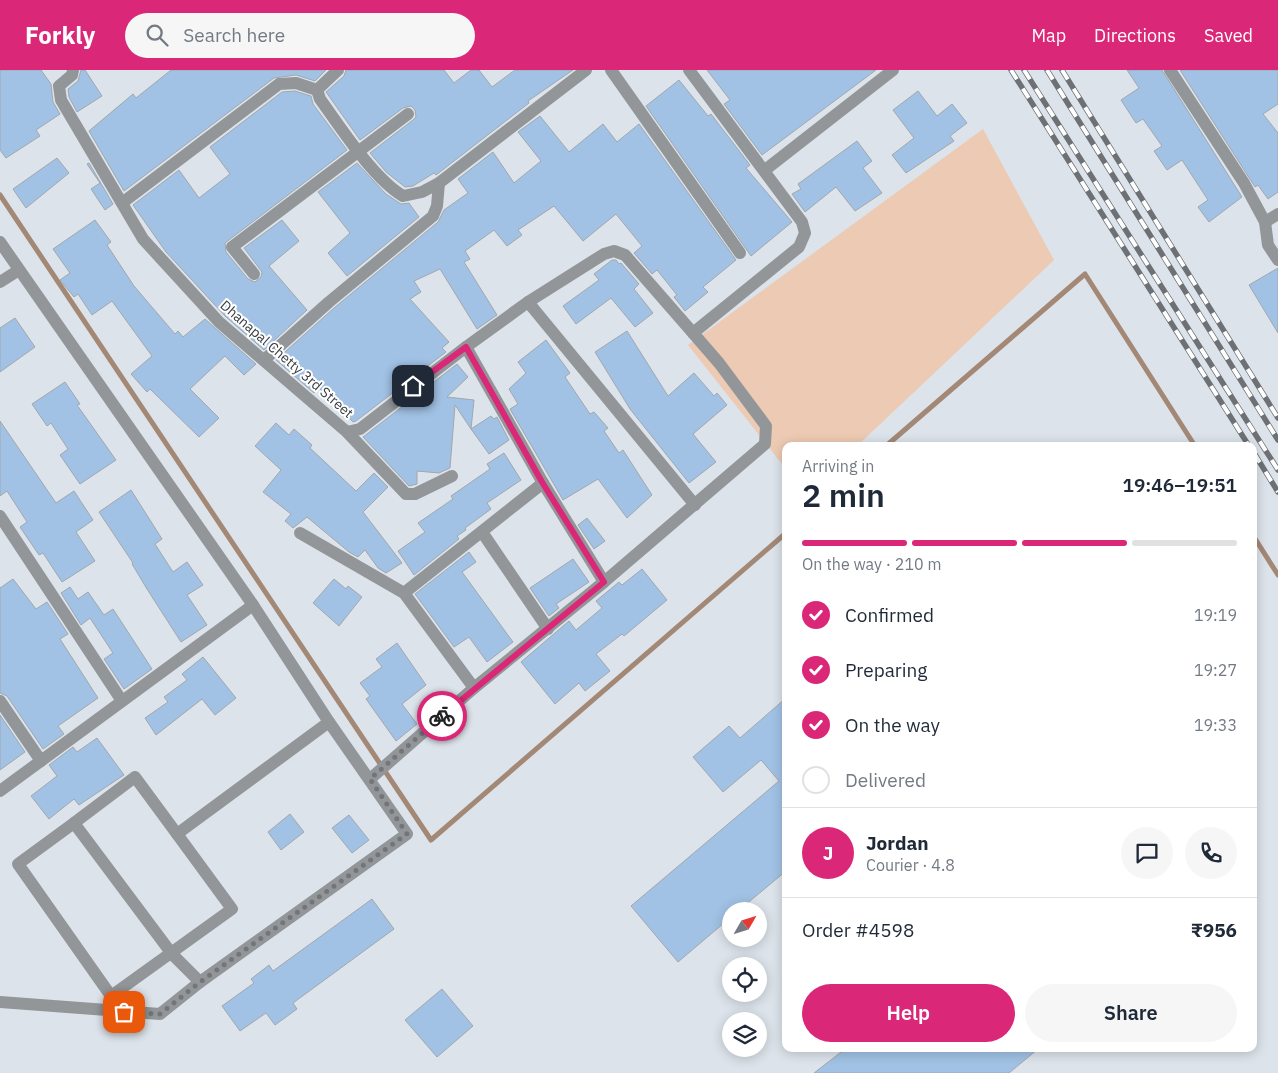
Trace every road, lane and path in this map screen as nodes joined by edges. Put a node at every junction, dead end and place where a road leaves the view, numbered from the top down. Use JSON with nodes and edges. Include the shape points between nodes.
{"nodes":[{"id":1,"x":73,"y":70,"type":"edge"},
{"id":2,"x":338,"y":70,"type":"edge"},
{"id":3,"x":586,"y":70,"type":"edge"},
{"id":4,"x":611,"y":70,"type":"edge"},
{"id":5,"x":689,"y":70,"type":"edge"},
{"id":6,"x":893,"y":70,"type":"edge"},
{"id":7,"x":1170,"y":70,"type":"edge"},
{"id":8,"x":317,"y":90,"type":"junction"},
{"id":9,"x":408,"y":114,"type":"dead end"},
{"id":10,"x":358,"y":150,"type":"junction"},
{"id":11,"x":765,"y":170,"type":"junction"},
{"id":12,"x":439,"y":182,"type":"junction"},
{"id":13,"x":122,"y":203,"type":"junction"},
{"id":14,"x":1278,"y":214,"type":"edge"},
{"id":15,"x":1265,"y":222,"type":"junction"},
{"id":16,"x":0,"y":242,"type":"edge"},
{"id":17,"x":740,"y":254,"type":"dead end"},
{"id":18,"x":1278,"y":260,"type":"edge"},
{"id":19,"x":19,"y":270,"type":"junction"},
{"id":20,"x":254,"y":274,"type":"dead end"},
{"id":21,"x":0,"y":282,"type":"edge"},
{"id":22,"x":528,"y":302,"type":"junction"},
{"id":23,"x":692,"y":333,"type":"junction"},
{"id":24,"x":466,"y":347,"type":"junction"},
{"id":25,"x":264,"y":360,"type":"junction"},
{"id":26,"x":347,"y":432,"type":"junction"},
{"id":27,"x":452,"y":476,"type":"dead end"},
{"id":28,"x":542,"y":482,"type":"junction"},
{"id":29,"x":695,"y":505,"type":"junction"},
{"id":30,"x":0,"y":516,"type":"edge"},
{"id":31,"x":482,"y":532,"type":"junction"},
{"id":32,"x":300,"y":533,"type":"dead end"},
{"id":33,"x":604,"y":582,"type":"junction"},
{"id":34,"x":404,"y":593,"type":"junction"},
{"id":35,"x":252,"y":605,"type":"junction"},
{"id":36,"x":548,"y":629,"type":"junction"},
{"id":37,"x":474,"y":688,"type":"junction"},
{"id":38,"x":0,"y":701,"type":"edge"},
{"id":39,"x":122,"y":701,"type":"junction"},
{"id":40,"x":329,"y":722,"type":"junction"},
{"id":41,"x":41,"y":761,"type":"junction"},
{"id":42,"x":370,"y":779,"type":"junction"},
{"id":43,"x":0,"y":791,"type":"edge"},
{"id":44,"x":74,"y":823,"type":"junction"},
{"id":45,"x":177,"y":834,"type":"junction"},
{"id":46,"x":172,"y":954,"type":"junction"},
{"id":47,"x":200,"y":982,"type":"junction"},
{"id":48,"x":0,"y":1002,"type":"edge"}],
"edges":[{"from":1,"to":13,"type":"street","name":"Dhanapal Chetty 3rd Street","via":[[72,75],[59,86],[61,100]]},
{"from":2,"to":8,"type":"street"},
{"from":3,"to":12,"type":"street"},
{"from":4,"to":17,"type":"street"},
{"from":5,"to":11,"type":"street"},
{"from":6,"to":11,"type":"street"},
{"from":7,"to":15,"type":"street","via":[[1244,183]]},
{"from":8,"to":10,"type":"street","via":[[320,99]]},
{"from":8,"to":13,"type":"street","via":[[296,84],[279,84]]},
{"from":9,"to":10,"type":"street"},
{"from":10,"to":12,"type":"street","via":[[403,196],[422,192]]},
{"from":10,"to":20,"type":"street","via":[[232,247]]},
{"from":11,"to":23,"type":"street","via":[[802,222],[805,233],[799,247]]},
{"from":12,"to":25,"type":"street","via":[[433,216]]},
{"from":13,"to":25,"type":"street","name":"Dhanapal Chetty 3rd Street","via":[[143,238],[219,322]]},
{"from":14,"to":15,"type":"street"},
{"from":15,"to":18,"type":"street","via":[[1268,245]]},
{"from":16,"to":19,"type":"street"},
{"from":19,"to":21,"type":"street"},
{"from":19,"to":35,"type":"street"},
{"from":22,"to":23,"type":"street","via":[[604,254],[614,251],[625,255]]},
{"from":22,"to":24,"type":"street"},
{"from":22,"to":29,"type":"street"},
{"from":23,"to":29,"type":"street","via":[[766,426],[765,444],[761,449]]},
{"from":24,"to":26,"type":"street","via":[[360,429]]},
{"from":24,"to":28,"type":"street"},
{"from":25,"to":26,"type":"street","name":"Dhanapal Chetty 3rd Street"},
{"from":26,"to":27,"type":"street","name":"Dhanapal Chetty 3rd Street","via":[[406,494],[415,494]]},
{"from":28,"to":31,"type":"street"},
{"from":28,"to":33,"type":"street"},
{"from":29,"to":33,"type":"street"},
{"from":30,"to":39,"type":"street"},
{"from":31,"to":34,"type":"street"},
{"from":31,"to":36,"type":"street"},
{"from":32,"to":34,"type":"street"},
{"from":33,"to":36,"type":"street"},
{"from":34,"to":37,"type":"street"},
{"from":35,"to":39,"type":"street"},
{"from":35,"to":40,"type":"street"},
{"from":36,"to":37,"type":"street"},
{"from":37,"to":42,"type":"street"},
{"from":38,"to":41,"type":"street"},
{"from":39,"to":41,"type":"street"},
{"from":40,"to":42,"type":"street"},
{"from":40,"to":45,"type":"street"},
{"from":41,"to":43,"type":"street"},
{"from":42,"to":47,"type":"street","via":[[407,834]]},
{"from":44,"to":45,"type":"street","via":[[135,777]]},
{"from":44,"to":46,"type":"street"},
{"from":44,"to":46,"type":"street","via":[[18,864],[111,996]]},
{"from":45,"to":46,"type":"street","via":[[232,908]]},
{"from":46,"to":47,"type":"street"},
{"from":47,"to":48,"type":"street","via":[[160,1014]]}]}
